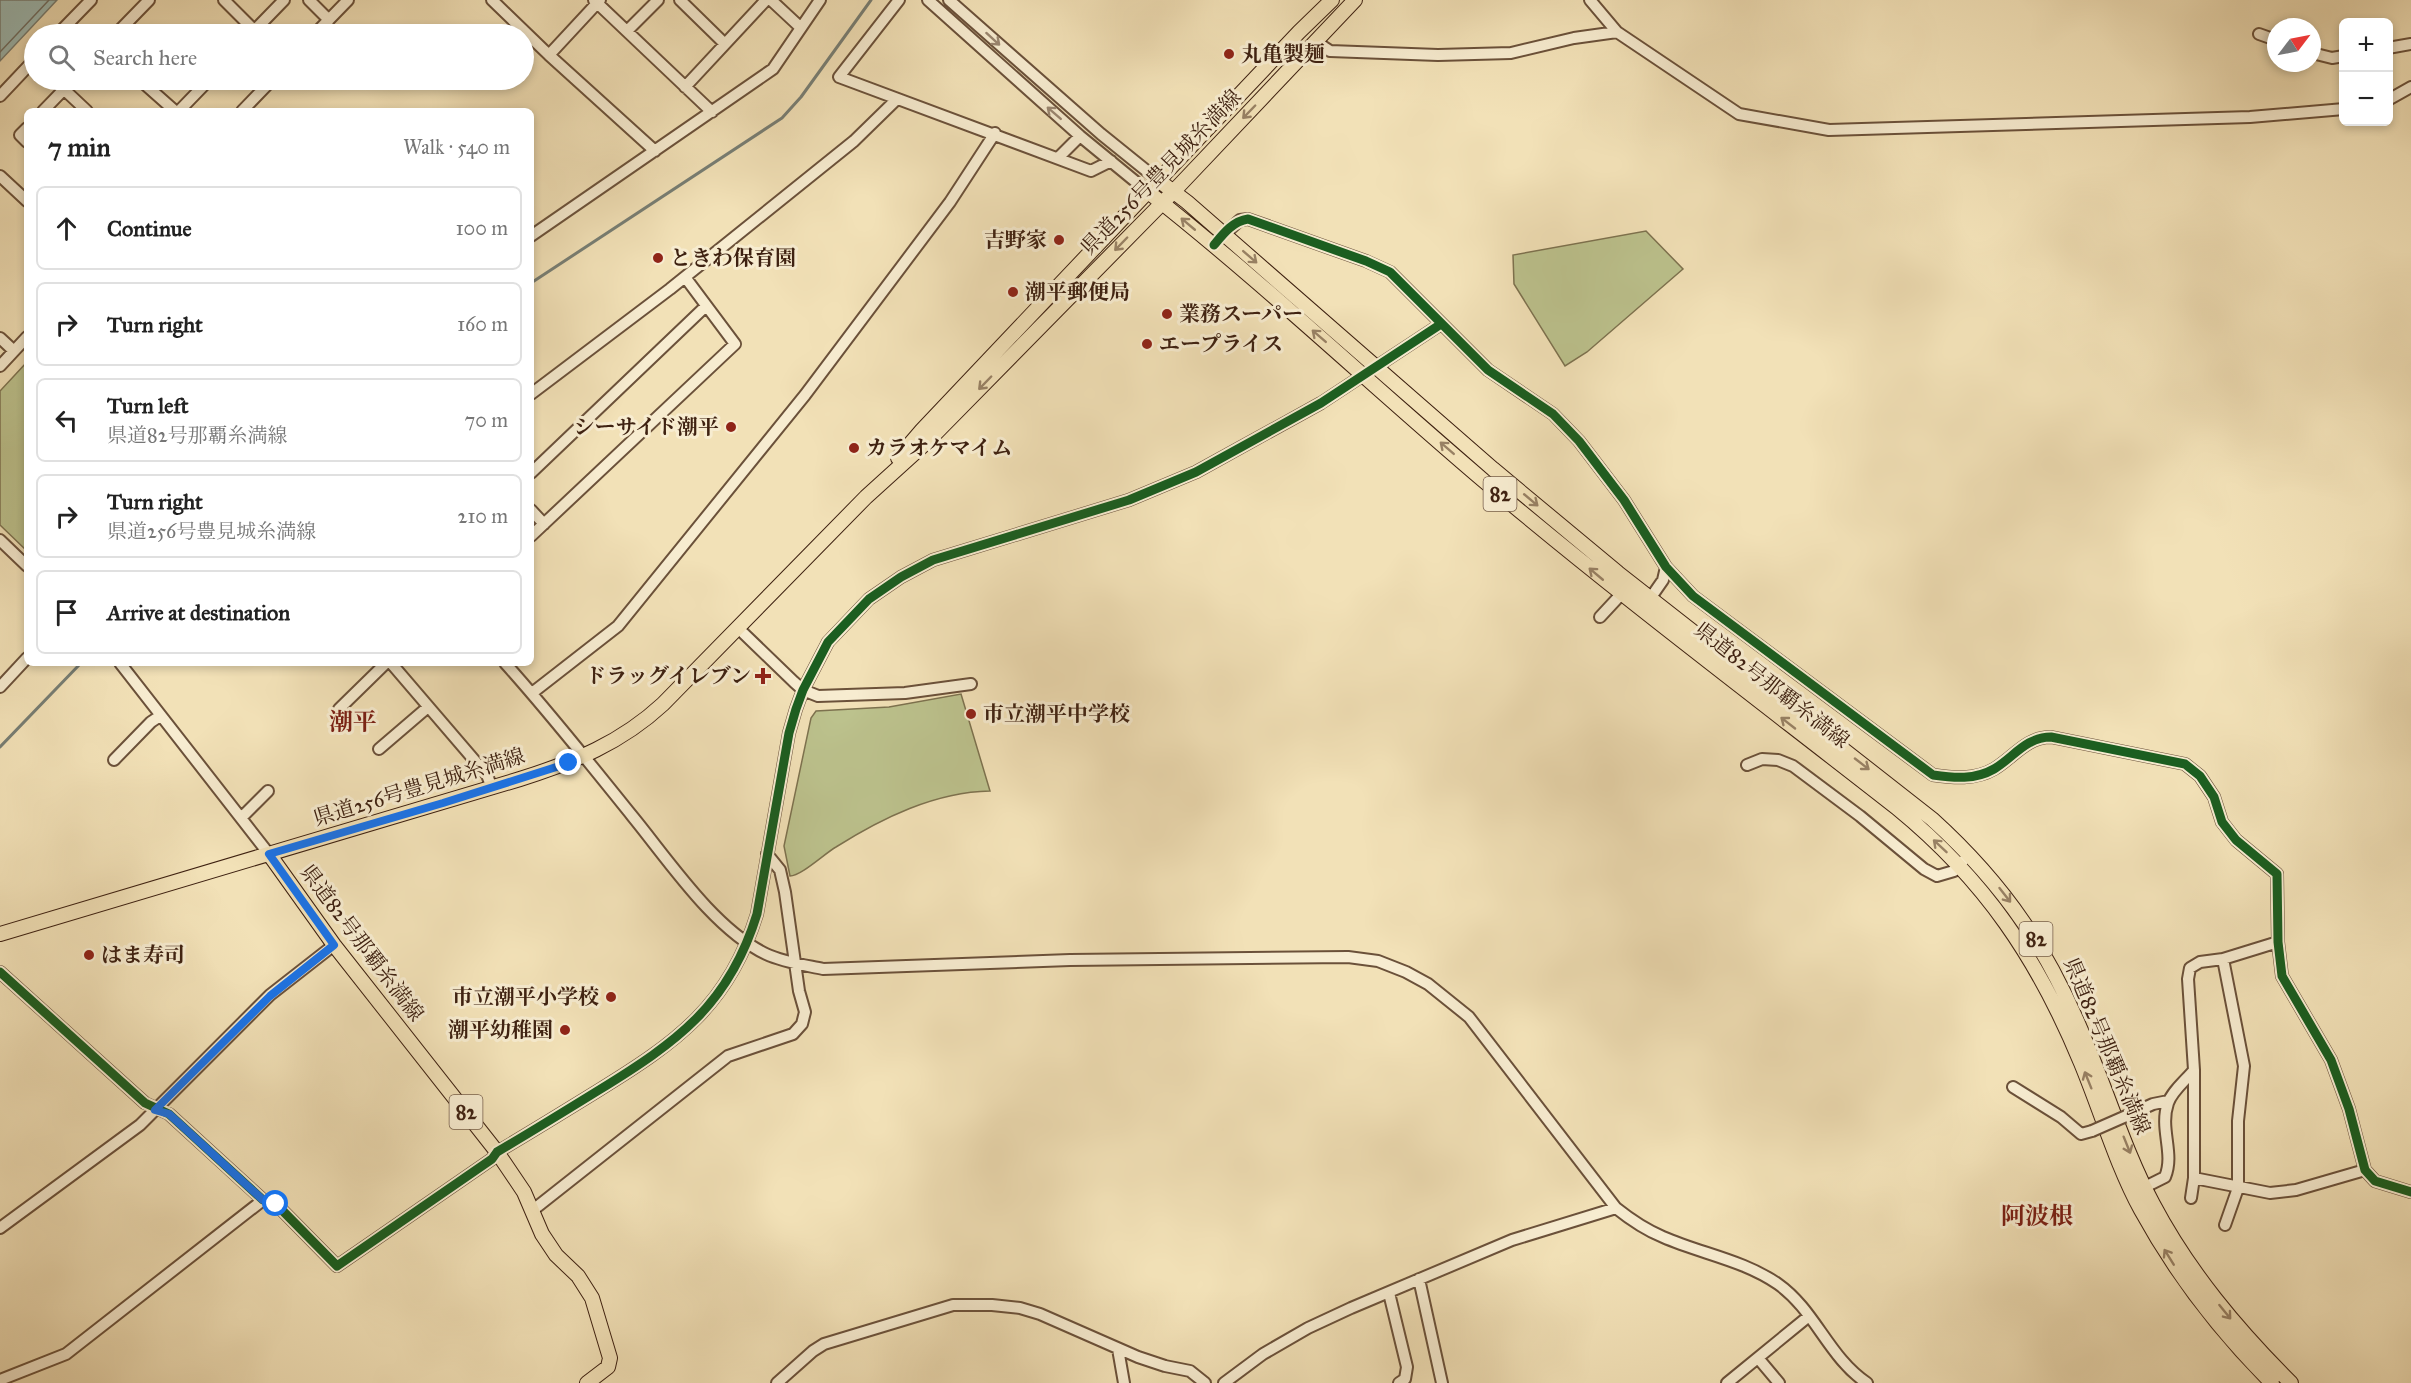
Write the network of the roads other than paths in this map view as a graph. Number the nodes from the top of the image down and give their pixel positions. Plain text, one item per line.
1 (91, 0) edge
2 (224, 0) edge
3 (284, 0) edge
4 (309, 0) edge
5 (348, 0) edge
6 (492, 0) edge
7 (658, 0) edge
8 (680, 0) edge
9 (766, 0) edge
10 (771, 0) edge
11 (820, 0) edge
12 (899, 0) edge
13 (928, 0) edge
14 (949, 0) edge
15 (1332, 0) edge
16 (1355, 0) edge
17 (1590, 0) edge
18 (597, 1) edge
19 (145, 2) edge
20 (329, 20) junction
21 (68, 24) edge
22 (125, 24) edge
23 (245, 24) edge
24 (261, 24) edge
25 (325, 24) edge
26 (517, 24) edge
27 (800, 27) junction
28 (627, 31) junction
29 (1617, 32) junction
30 (2259, 33) dead end
31 (2267, 36) edge
32 (534, 41) edge
33 (1316, 42) junction
34 (725, 44) junction
35 (2411, 44) edge
36 (2393, 47) edge
37 (549, 55) junction
38 (2321, 55) edge
39 (2339, 57) edge
40 (24, 71) edge
41 (685, 87) junction
42 (2411, 87) edge
43 (63, 90) edge
44 (65, 90) edge
45 (152, 90) edge
46 (199, 90) edge
47 (262, 90) edge
48 (0, 96) edge
49 (2393, 97) edge
50 (897, 99) junction
51 (46, 108) edge
52 (84, 108) edge
53 (173, 108) edge
54 (180, 108) edge
55 (245, 108) edge
56 (2339, 109) edge
57 (712, 112) junction
58 (995, 134) junction
59 (1080, 136) junction
60 (655, 151) junction
61 (1058, 158) junction
62 (1111, 161) junction
63 (0, 176) edge
64 (1158, 180) junction
65 (1148, 191) junction
66 (1174, 192) junction
67 (24, 198) edge
68 (1162, 203) junction
69 (534, 234) edge
70 (1224, 234) junction
71 (1214, 245) junction
72 (685, 277) junction
73 (706, 306) junction
74 (1441, 324) junction
75 (0, 338) edge
76 (24, 340) edge
77 (14, 351) junction
78 (0, 366) edge
79 (1376, 366) junction
80 (1363, 375) junction
81 (534, 392) edge
82 (534, 470) edge
83 (866, 497) junction
84 (534, 513) edge
85 (544, 524) junction
86 (534, 533) edge
87 (2, 545) edge
88 (24, 563) edge
89 (1666, 567) junction
90 (1631, 583) junction
91 (1622, 595) junction
92 (1646, 604) junction
93 (1600, 617) dead end
94 (738, 628) junction
95 (24, 661) edge
96 (122, 666) edge
97 (383, 666) edge
98 (393, 666) edge
99 (508, 666) edge
100 (971, 684) dead end
101 (0, 687) edge
102 (803, 690) junction
103 (532, 693) junction
104 (428, 707) junction
105 (339, 709) dead end
106 (160, 716) junction
107 (379, 749) dead end
108 (585, 756) junction
109 (114, 760) dead end
110 (1747, 765) dead end
111 (492, 788) junction
112 (268, 791) dead end
113 (241, 818) junction
114 (269, 854) junction
115 (767, 854) junction
116 (1970, 855) junction
117 (1959, 865) junction
118 (0, 934) edge
119 (748, 942) junction
120 (2278, 942) junction
121 (334, 945) junction
122 (2223, 959) junction
123 (796, 963) junction
124 (0, 972) edge
125 (2194, 1070) junction
126 (2013, 1087) dead end
127 (2168, 1101) junction
128 (155, 1110) junction
129 (497, 1152) junction
130 (2365, 1170) junction
131 (2194, 1178) junction
132 (2145, 1187) junction
133 (2238, 1188) junction
134 (2411, 1192) edge
135 (2192, 1198) dead end
136 (263, 1200) junction
137 (1616, 1208) junction
138 (533, 1210) junction
139 (2226, 1225) dead end
140 (0, 1228) edge
141 (1419, 1279) junction
142 (1389, 1293) junction
143 (1809, 1316) junction
144 (1118, 1349) junction
145 (1758, 1358) junction
146 (0, 1380) edge
147 (587, 1383) edge
148 (777, 1383) edge
149 (1124, 1383) edge
150 (1205, 1383) edge
151 (1224, 1383) edge
152 (1399, 1383) edge
153 (1442, 1383) edge
154 (1727, 1383) edge
155 (1779, 1383) edge
156 (1867, 1383) edge
157 (2272, 1383) edge
158 (2291, 1383) edge

1 - 21 street
2 - 23 street
3 - 24 street
4 - 20 street
5 - 20 street
6 - 26 street
7 - 28 street
8 - 34 street
9 - 34 street
10 - 27 street
11 - 27 street
12 - 50 street
59 -> 13 street
14 -> 64 street
15 - 64 main road, 県道256号豊見城糸満線
16 - 33 main road, 県道256号豊見城糸満線
17 - 29 street
18 - 28 street
18 - 37 street
19 - 22 street
20 - 25 street
27 - 57 street
28 - 41 street
29 - 33 street
29 - 56 street
30 - 31 street
32 - 37 street
33 -> 66 main road, 県道256号豊見城糸満線
34 - 41 street
35 - 36 street
37 - 60 street
38 - 39 street
40 - 48 street
41 - 57 street
42 - 49 street
43 - 51 street
44 - 52 street
45 - 53 street
46 - 54 street
47 - 55 street
50 - 58 street
50 - 72 street
57 - 60 street
58 - 61 street
58 - 103 street
59 - 61 street
59 - 62 street
60 - 69 street
61 - 62 street
62 - 65 street
63 - 67 street
64 - 65 main road, 県道256号豊見城糸満線
64 - 66 main road, 県道82号那覇糸満線 / 82
65 - 68 main road, 県道82号那覇糸満線 / 82
65 - 83 main road, 県道256号豊見城糸満線
66 - 68 main road, 県道256号豊見城糸満線
66 - 70 main road, 県道82号那覇糸満線 / 82
71 -> 68 main road, 県道82号那覇糸満線 / 82
68 -> 83 main road, 県道256号豊見城糸満線
70 - 71 street
70 - 74 street
70 -> 79 main road, 県道82号那覇糸満線 / 82
80 -> 71 main road, 県道82号那覇糸満線 / 82
72 - 73 street
72 - 81 street
73 - 82 street
73 - 85 street
74 - 79 street
74 - 89 street
75 - 77 street
76 - 77 street
77 - 78 street
79 - 80 street
79 -> 90 main road, 県道82号那覇糸満線 / 82
91 -> 80 main road, 県道82号那覇糸満線 / 82
80 - 102 street
83 - 94 main road, 県道256号豊見城糸満線
84 - 85 street
85 - 86 street
87 - 88 street
89 - 92 street
89 - 120 street
90 - 91 street
90 - 92 main road, 県道82号那覇糸満線 / 82
91 - 92 main road, 県道82号那覇糸満線 / 82
91 - 93 street
92 -> 116 main road, 県道82号那覇糸満線 / 82
117 -> 92 main road, 県道82号那覇糸満線 / 82
94 - 102 street
94 - 108 main road, 県道256号豊見城糸満線
95 - 101 street
96 - 106 street
97 - 105 street
98 - 104 street
99 - 103 street
100 - 102 street
102 - 115 street
103 - 108 street
104 - 107 street
104 - 111 street
106 - 109 street
106 - 113 street
108 - 111 main road, 県道256号豊見城糸満線
108 - 119 street
110 - 117 street
111 - 114 main road, 県道256号豊見城糸満線
112 - 113 street
113 - 114 street
114 - 118 main road, 県道256号豊見城糸満線
114 - 121 main road, 県道82号那覇糸満線 / 82
115 - 119 street
115 - 123 street
116 - 117 street
116 -> 132 main road, 県道82号那覇糸満線 / 82
157 -> 117 main road, 県道82号那覇糸満線 / 82
119 - 123 street
119 - 129 street
120 - 122 street
120 - 130 street
121 - 128 street
121 - 129 main road, 県道82号那覇糸満線 / 82
122 - 125 street
122 - 133 street
123 - 137 street
123 - 138 street
124 - 128 street
125 - 127 street
125 - 131 street
126 - 127 street, bridge
127 - 132 street
128 - 136 street
128 - 140 street
129 - 136 street
129 - 138 main road, 県道82号那覇糸満線 / 82
130 - 133 street
130 - 134 street
131 - 133 street
131 - 135 street
132 -> 158 main road, 県道82号那覇糸満線 / 82
133 - 139 street
136 - 146 street
137 - 141 street
137 - 143 street
138 - 147 main road, 県道82号那覇糸満線 / 82
141 - 142 street
141 - 153 street
142 - 151 street
142 - 152 street
143 - 145 street
143 - 156 street
144 - 148 street
144 - 149 street
144 - 150 street
145 - 154 street
145 - 155 street

